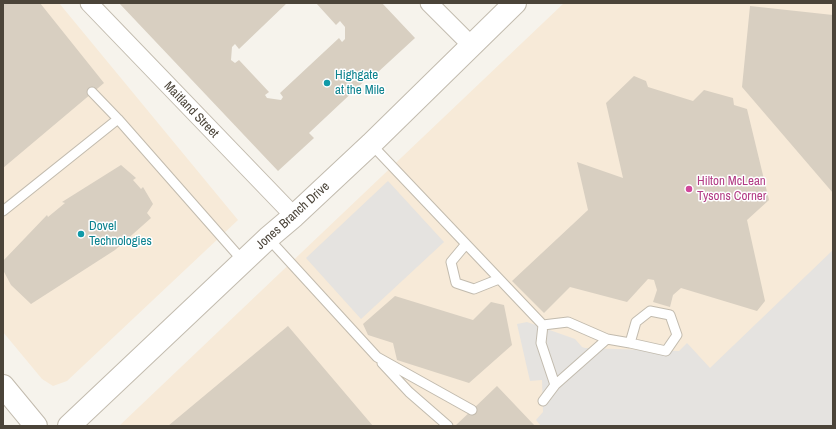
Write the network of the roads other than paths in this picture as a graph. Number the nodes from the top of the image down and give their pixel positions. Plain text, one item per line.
1 (89, 3) edge
2 (429, 3) edge
3 (515, 3) edge
4 (471, 45) junction
5 (92, 92) dead end
6 (118, 120) junction
7 (371, 144) junction
8 (3, 211) edge
9 (294, 216) junction
10 (268, 238) junction
11 (466, 244) junction
12 (243, 261) junction
13 (499, 279) junction
14 (544, 325) junction
15 (606, 339) junction
16 (630, 343) junction
17 (377, 357) junction
18 (555, 385) junction
19 (3, 386) edge
20 (543, 401) dead end
21 (472, 410) dead end
22 (36, 426) edge
23 (69, 426) edge
24 (448, 426) edge

1 - 9 street, Maitland Street
2 - 4 street
3 - 4 street, Jones Branch Drive
4 - 7 street, Jones Branch Drive
5 - 6 lane
6 - 8 lane
6 - 12 lane
7 - 9 street, Jones Branch Drive
7 - 11 lane
9 - 10 street, Jones Branch Drive
10 - 12 street, Jones Branch Drive
10 - 17 lane
11 - 13 lane
11 - 13 lane
12 - 23 street, Jones Branch Drive
13 - 14 lane
14 - 15 lane
14 - 18 lane
15 - 16 lane
15 - 18 lane
16 - 16 lane
17 - 21 lane
17 - 24 lane
18 - 20 lane
19 - 22 street

